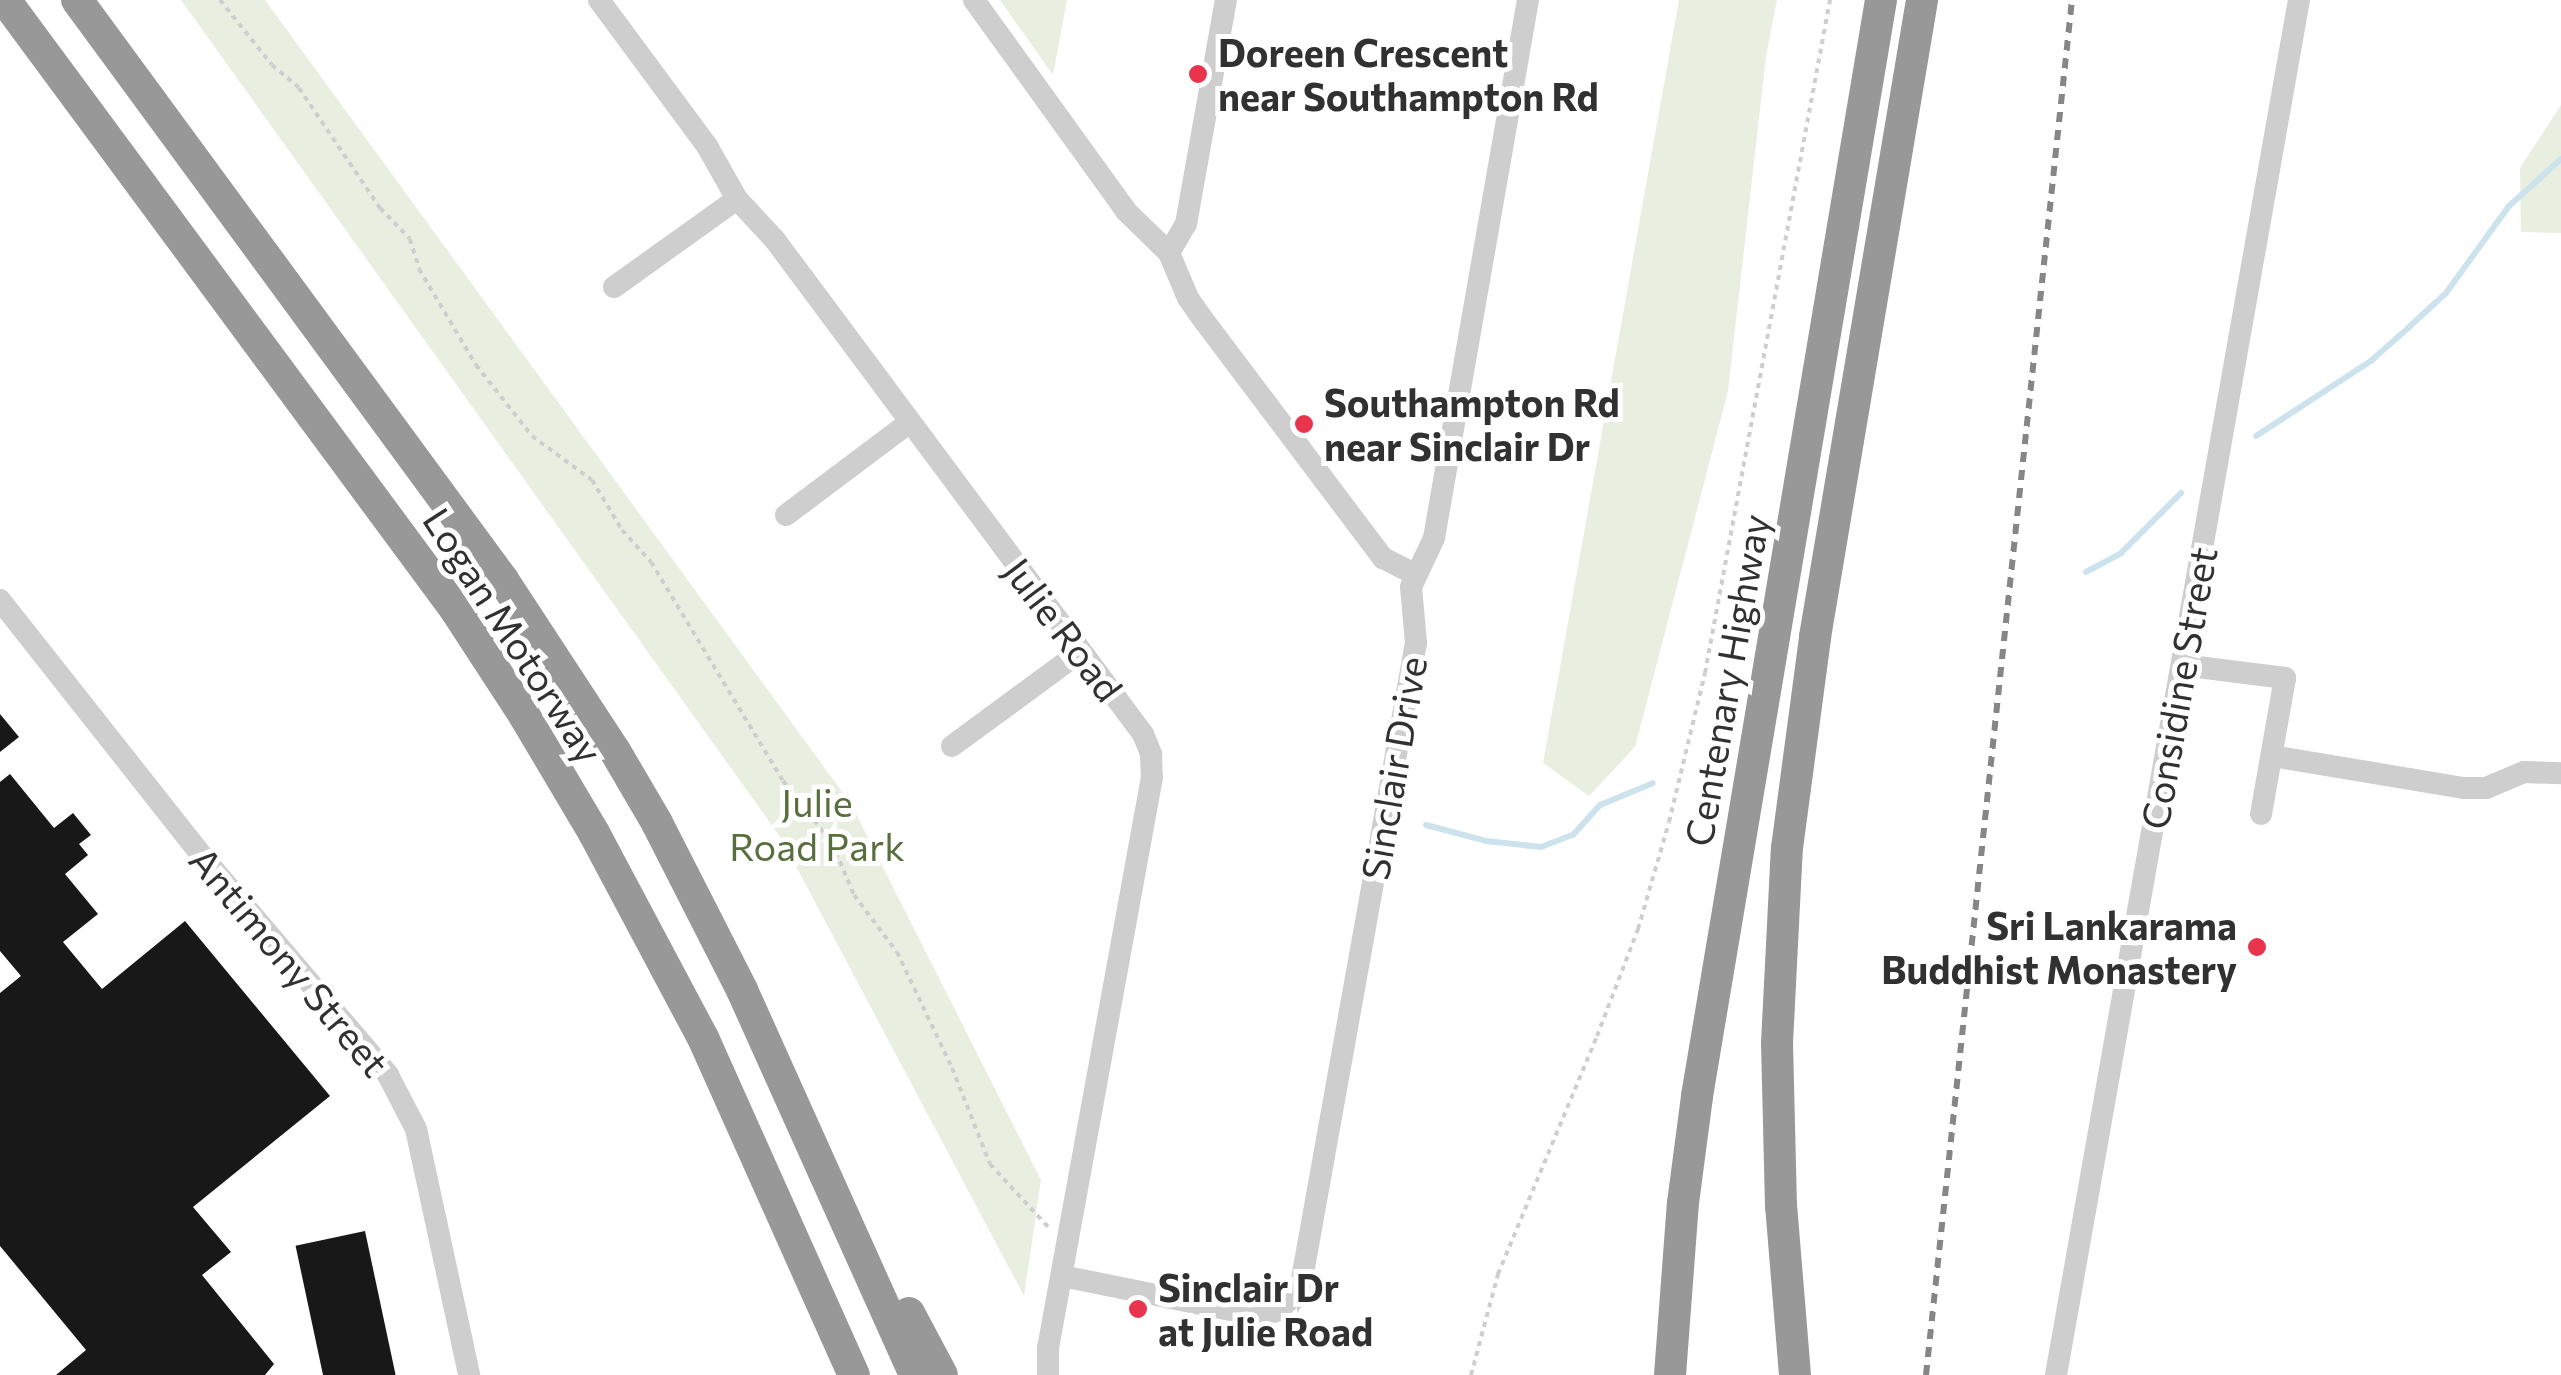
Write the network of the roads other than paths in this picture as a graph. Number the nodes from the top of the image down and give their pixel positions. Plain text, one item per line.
1 (5, 0) edge
2 (77, 0) edge
3 (599, 0) edge
4 (974, 0) edge
5 (1226, 0) edge
6 (1528, 0) edge
7 (1881, 0) edge
8 (1922, 0) edge
9 (2298, 0) edge
10 (737, 199) junction
11 (1169, 253) junction
12 (614, 287) dead end
13 (910, 422) junction
14 (786, 514) dead end
15 (1414, 574) junction
16 (0, 600) edge
17 (1080, 652) junction
18 (2182, 665) junction
19 (952, 746) dead end
20 (2272, 756) junction
21 (2561, 773) edge
22 (2262, 814) dead end
23 (869, 1271) junction
24 (1062, 1276) junction
25 (469, 1375) edge
26 (854, 1375) edge
27 (915, 1375) edge
28 (942, 1375) edge
29 (1048, 1375) edge
30 (1670, 1375) edge
31 (1795, 1375) edge
32 (2056, 1375) edge

1 - 26 highway, Logan Motorway
2 - 23 highway, Logan Motorway
3 - 10 street, Julie Road
4 - 11 street
5 - 11 street
6 - 15 street, Sinclair Drive
7 - 30 highway, Centenary Highway
8 - 31 highway
9 - 18 street, Considine Street
10 - 12 street
10 - 13 street, Julie Road
11 - 15 street
13 - 14 street
13 - 17 street, Julie Road
15 - 24 street, Sinclair Drive
16 - 25 street, Antimony Street
17 - 19 street
17 - 24 street, Julie Road
18 - 20 street
18 - 32 street, Considine Street
20 - 21 street
20 - 22 street
23 - 27 highway, Logan Motorway
23 - 28 highway
24 - 29 street, Julie Road

